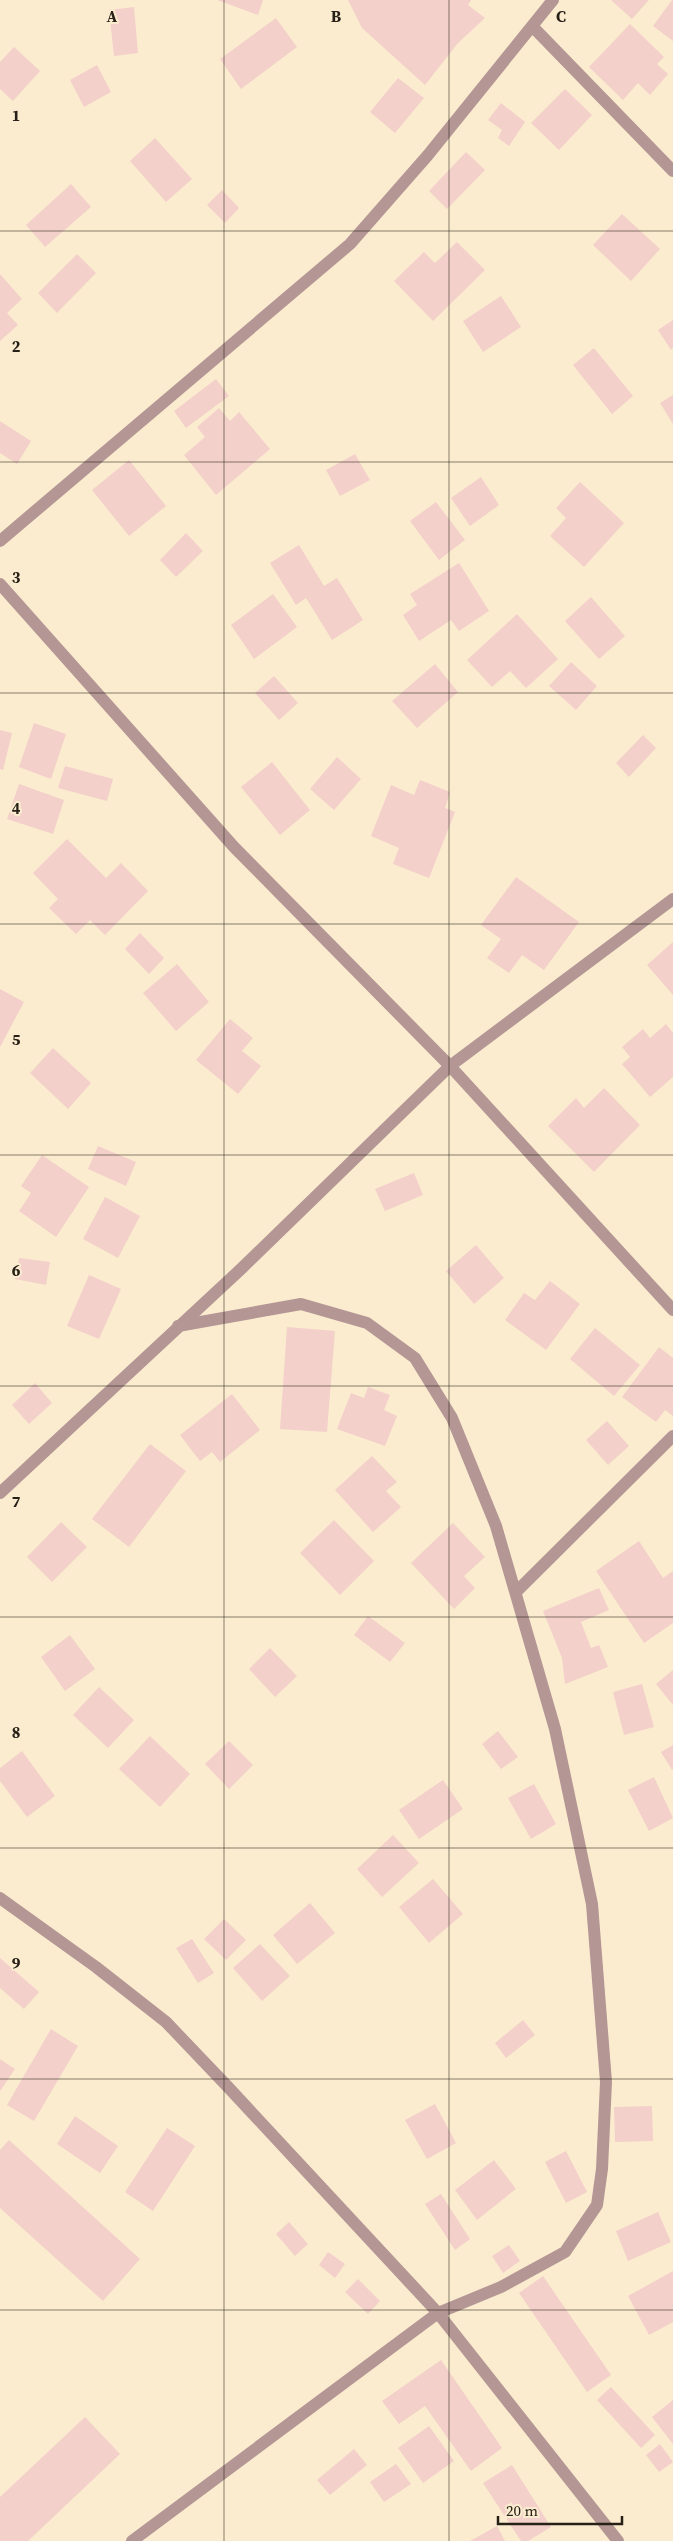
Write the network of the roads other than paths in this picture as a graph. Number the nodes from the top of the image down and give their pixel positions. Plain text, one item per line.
1 (553, 0) edge
2 (532, 26) junction
3 (673, 170) edge
4 (0, 541) edge
5 (0, 584) edge
6 (673, 899) edge
7 (450, 1066) junction
8 (673, 1310) edge
9 (178, 1326) junction
10 (673, 1436) edge
11 (0, 1493) edge
12 (516, 1592) junction
13 (0, 1898) edge
14 (438, 2313) junction
15 (132, 2541) edge
16 (618, 2541) edge

1 - 2 street
2 - 3 street
2 - 4 street
5 - 7 street
6 - 7 street
7 - 8 street
7 - 9 street
9 - 11 street
9 - 12 street
10 - 12 street
12 - 14 street
13 - 14 street
14 - 15 street
14 - 16 street

